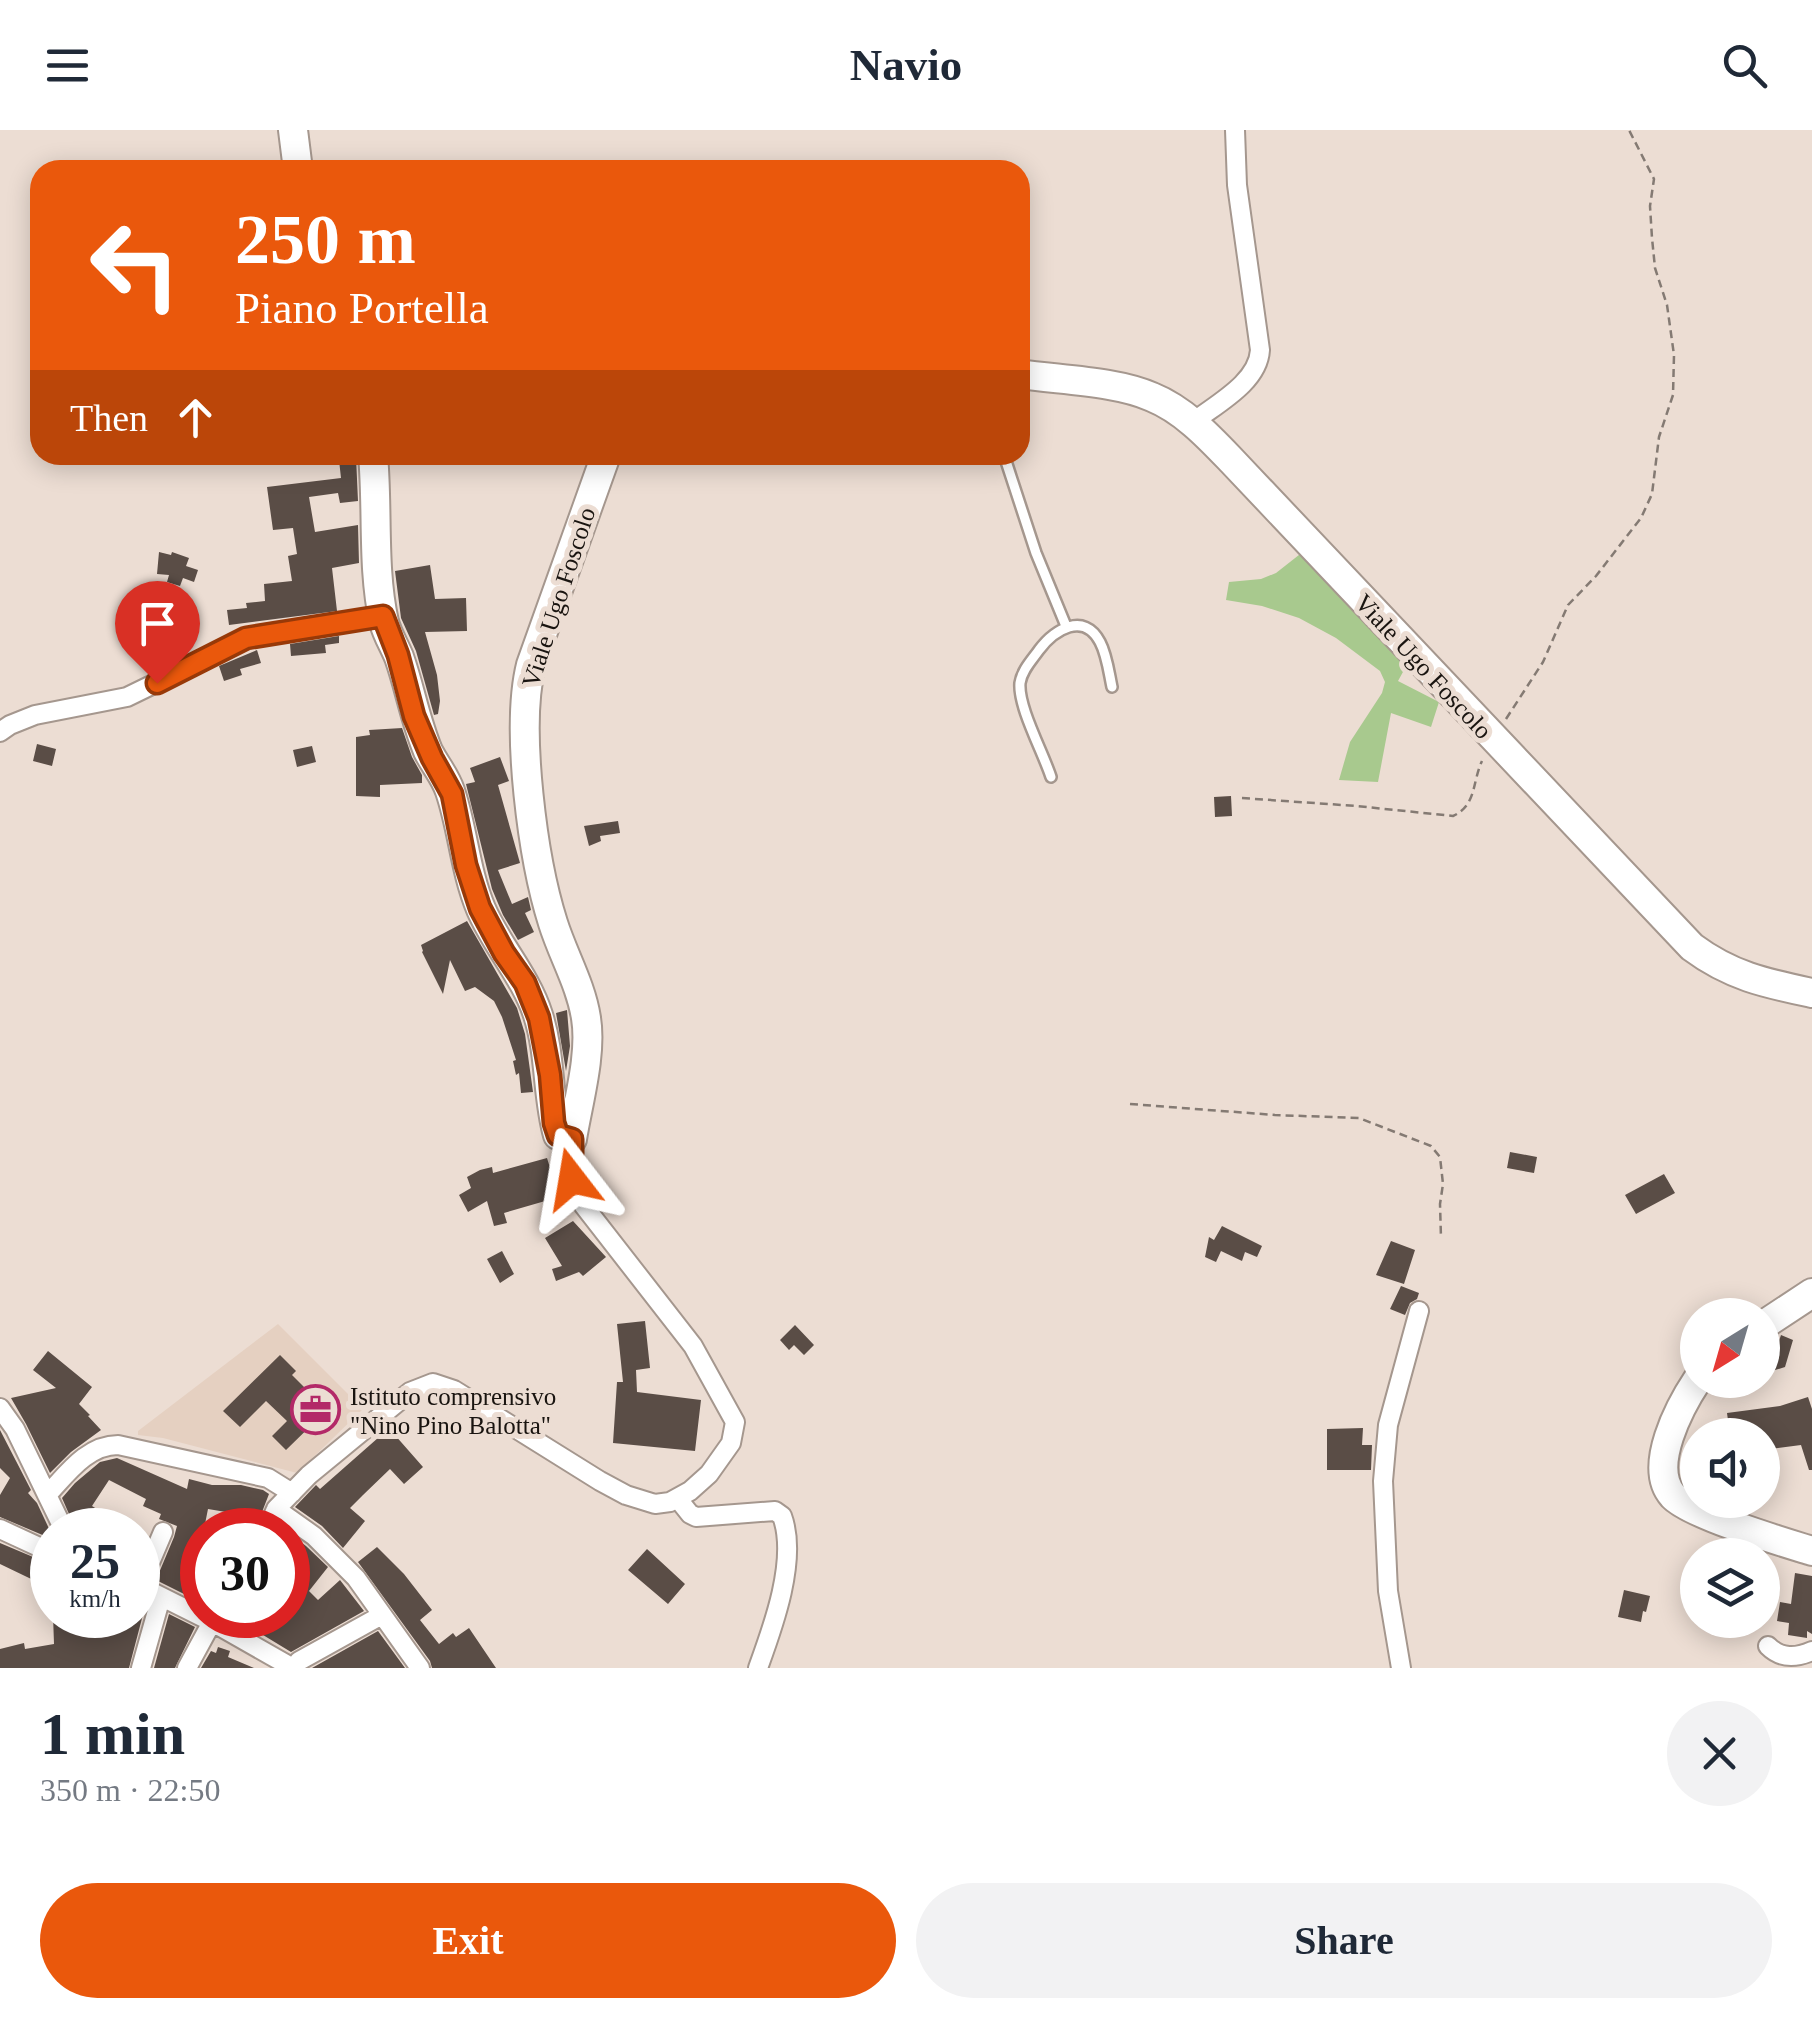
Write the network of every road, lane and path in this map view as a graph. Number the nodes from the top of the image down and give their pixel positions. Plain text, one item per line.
1 (293, 130) edge
2 (1236, 130) edge
3 (1629, 130) edge
4 (297, 160) edge
5 (1030, 376) edge
6 (1192, 423) junction
7 (374, 465) edge
8 (602, 465) edge
9 (1007, 465) edge
10 (383, 616) junction
11 (1066, 626) junction
12 (1112, 687) dead end
13 (0, 732) edge
14 (1495, 741) junction
15 (1051, 778) dead end
16 (1242, 798) dead end
17 (1812, 992) edge
18 (1130, 1104) dead end
19 (572, 1139) junction
20 (1440, 1238) dead end
21 (1812, 1293) edge
22 (1419, 1311) dead end
23 (1780, 1314) edge
24 (1685, 1398) edge
25 (0, 1408) edge
26 (292, 1494) junction
27 (47, 1495) junction
28 (678, 1499) junction
29 (53, 1508) edge
30 (278, 1508) edge
31 (0, 1528) edge
32 (162, 1532) dead end
33 (310, 1533) edge
34 (160, 1536) edge
35 (30, 1543) edge
36 (1812, 1551) edge
37 (160, 1596) edge
38 (180, 1604) edge
39 (382, 1615) junction
40 (149, 1638) edge
41 (203, 1638) edge
42 (246, 1638) edge
43 (1768, 1646) dead end
44 (1812, 1651) edge
45 (141, 1668) edge
46 (187, 1668) edge
47 (294, 1668) edge
48 (420, 1668) edge
49 (758, 1668) edge
50 (1400, 1668) edge

1 - 4 street
2 - 6 street
3 - 14 path
5 - 6 street, Viale Ugo Foscolo
6 - 14 street, Viale Ugo Foscolo
7 - 10 street
8 - 19 street, Viale Ugo Foscolo
9 - 11 lane
10 - 13 street
10 - 19 street
11 - 12 lane
11 - 15 lane
14 - 16 path
14 - 17 street, Viale Ugo Foscolo
18 - 20 path
19 - 28 street, Viale Ugo Foscolo
21 - 23 street
22 - 50 street
24 - 36 street
25 - 27 street
26 - 27 street
26 - 28 street
26 - 30 street
27 - 29 street
28 - 49 street
31 - 35 street
32 - 34 street
33 - 39 street
37 - 38 street
39 - 47 street
39 - 48 street
40 - 45 street
41 - 46 street
42 - 47 street
43 - 44 street

